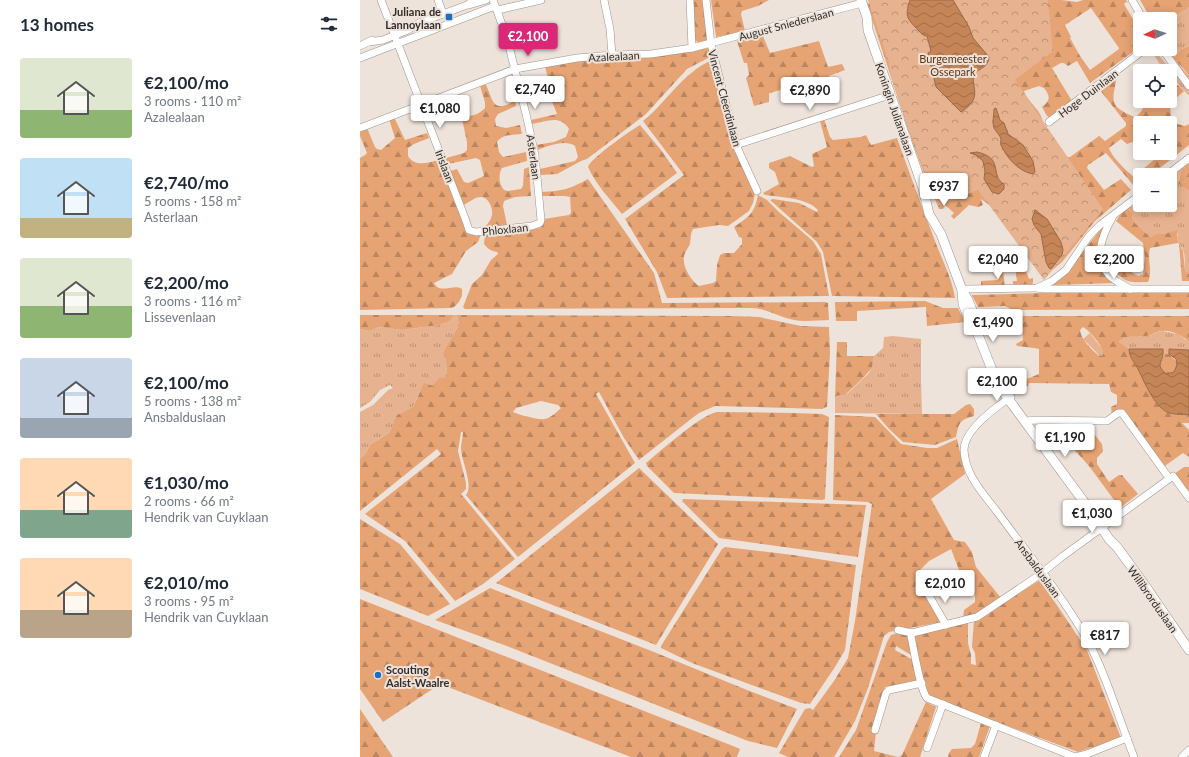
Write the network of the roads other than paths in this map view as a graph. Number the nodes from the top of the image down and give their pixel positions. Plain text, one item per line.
1 (381, 0) edge
2 (438, 0) edge
3 (474, 0) edge
4 (486, 0) edge
5 (540, 0) edge
6 (604, 0) edge
7 (690, 0) edge
8 (706, 0) edge
9 (1132, 0) edge
10 (859, 2) edge
11 (467, 5) junction
12 (495, 5) edge
13 (1139, 12) edge
14 (443, 14) junction
15 (394, 33) junction
16 (398, 43) junction
17 (711, 44) junction
18 (360, 46) edge
19 (692, 48) junction
20 (612, 55) junction
21 (1136, 56) edge
22 (1167, 56) edge
23 (360, 58) edge
24 (515, 69) junction
25 (1189, 86) edge
26 (890, 95) junction
27 (421, 105) junction
28 (1049, 122) dead end
29 (360, 128) edge
30 (736, 146) junction
31 (1189, 158) edge
32 (1176, 168) edge
33 (757, 191) dead end
34 (1133, 201) edge
35 (1114, 215) junction
36 (540, 223) joint
37 (469, 230) joint
38 (1037, 288) junction
39 (1130, 289) junction
40 (1189, 289) edge
41 (962, 290) junction
42 (1009, 398) junction
43 (1027, 422) junction
44 (1169, 478) junction
45 (1189, 498) edge
46 (1103, 527) junction
47 (1042, 572) junction
48 (927, 592) dead end
49 (946, 625) junction
50 (898, 630) dead end
51 (912, 633) junction
52 (1189, 650) edge
53 (922, 683) junction
54 (943, 704) junction
55 (996, 725) junction
56 (875, 730) dead end
57 (1127, 738) junction
58 (927, 748) dead end
59 (1189, 750) edge
60 (984, 757) edge
61 (1134, 757) edge
62 (1182, 757) edge

1 - 15 street, Irislaan
2 - 14 street
3 - 11 street
4 - 11 street
5 - 12 street
6 - 20 street
7 - 19 street, Vincent Cleerdinlaan
8 - 17 street, Vincent Cleerdinlaan
9 - 13 street
10 - 17 street, August Sniederslaan
10 - 26 main road, Koningin Julianalaan
11 - 14 street
12 - 16 street
12 - 24 street, Asterlaan
14 - 15 street
15 - 16 street, Irislaan
15 - 18 street
16 - 23 street
16 - 27 street, Irislaan
17 - 19 street, Azalealaan
17 - 30 street, Vincent Cleerdinlaan
19 - 20 street, Azalealaan
20 - 24 street, Azalealaan
21 - 28 street, Hoge Duinlaan
22 - 25 street
24 - 27 street, Azalealaan
24 - 36 street, Asterlaan
26 - 30 street
26 - 41 main road, Koningin Julianalaan
27 - 29 street, Azalealaan
27 - 37 street, Irislaan
30 - 33 street, Vincent Cleerdinlaan
31 - 32 street
34 - 35 street
35 - 38 street
35 - 39 street
36 - 37 street, Phloxlaan
38 - 39 street
38 - 41 street
39 - 40 street
41 - 42 main road, Willibrorduslaan
42 - 43 main road, Willibrorduslaan
42 - 47 street, Ansbalduslaan
43 - 44 street
43 - 46 main road, Willibrorduslaan
44 - 45 street
44 - 46 street
46 - 47 street
46 - 52 main road, Willibrorduslaan
47 - 49 street
47 - 57 street, Ansbalduslaan
48 - 49 street
49 - 51 street
50 - 51 street
51 - 53 street
53 - 54 street
53 - 56 street
54 - 55 street
54 - 58 street
55 - 57 street
55 - 60 street
57 - 61 street, Ansbalduslaan
59 - 62 street

